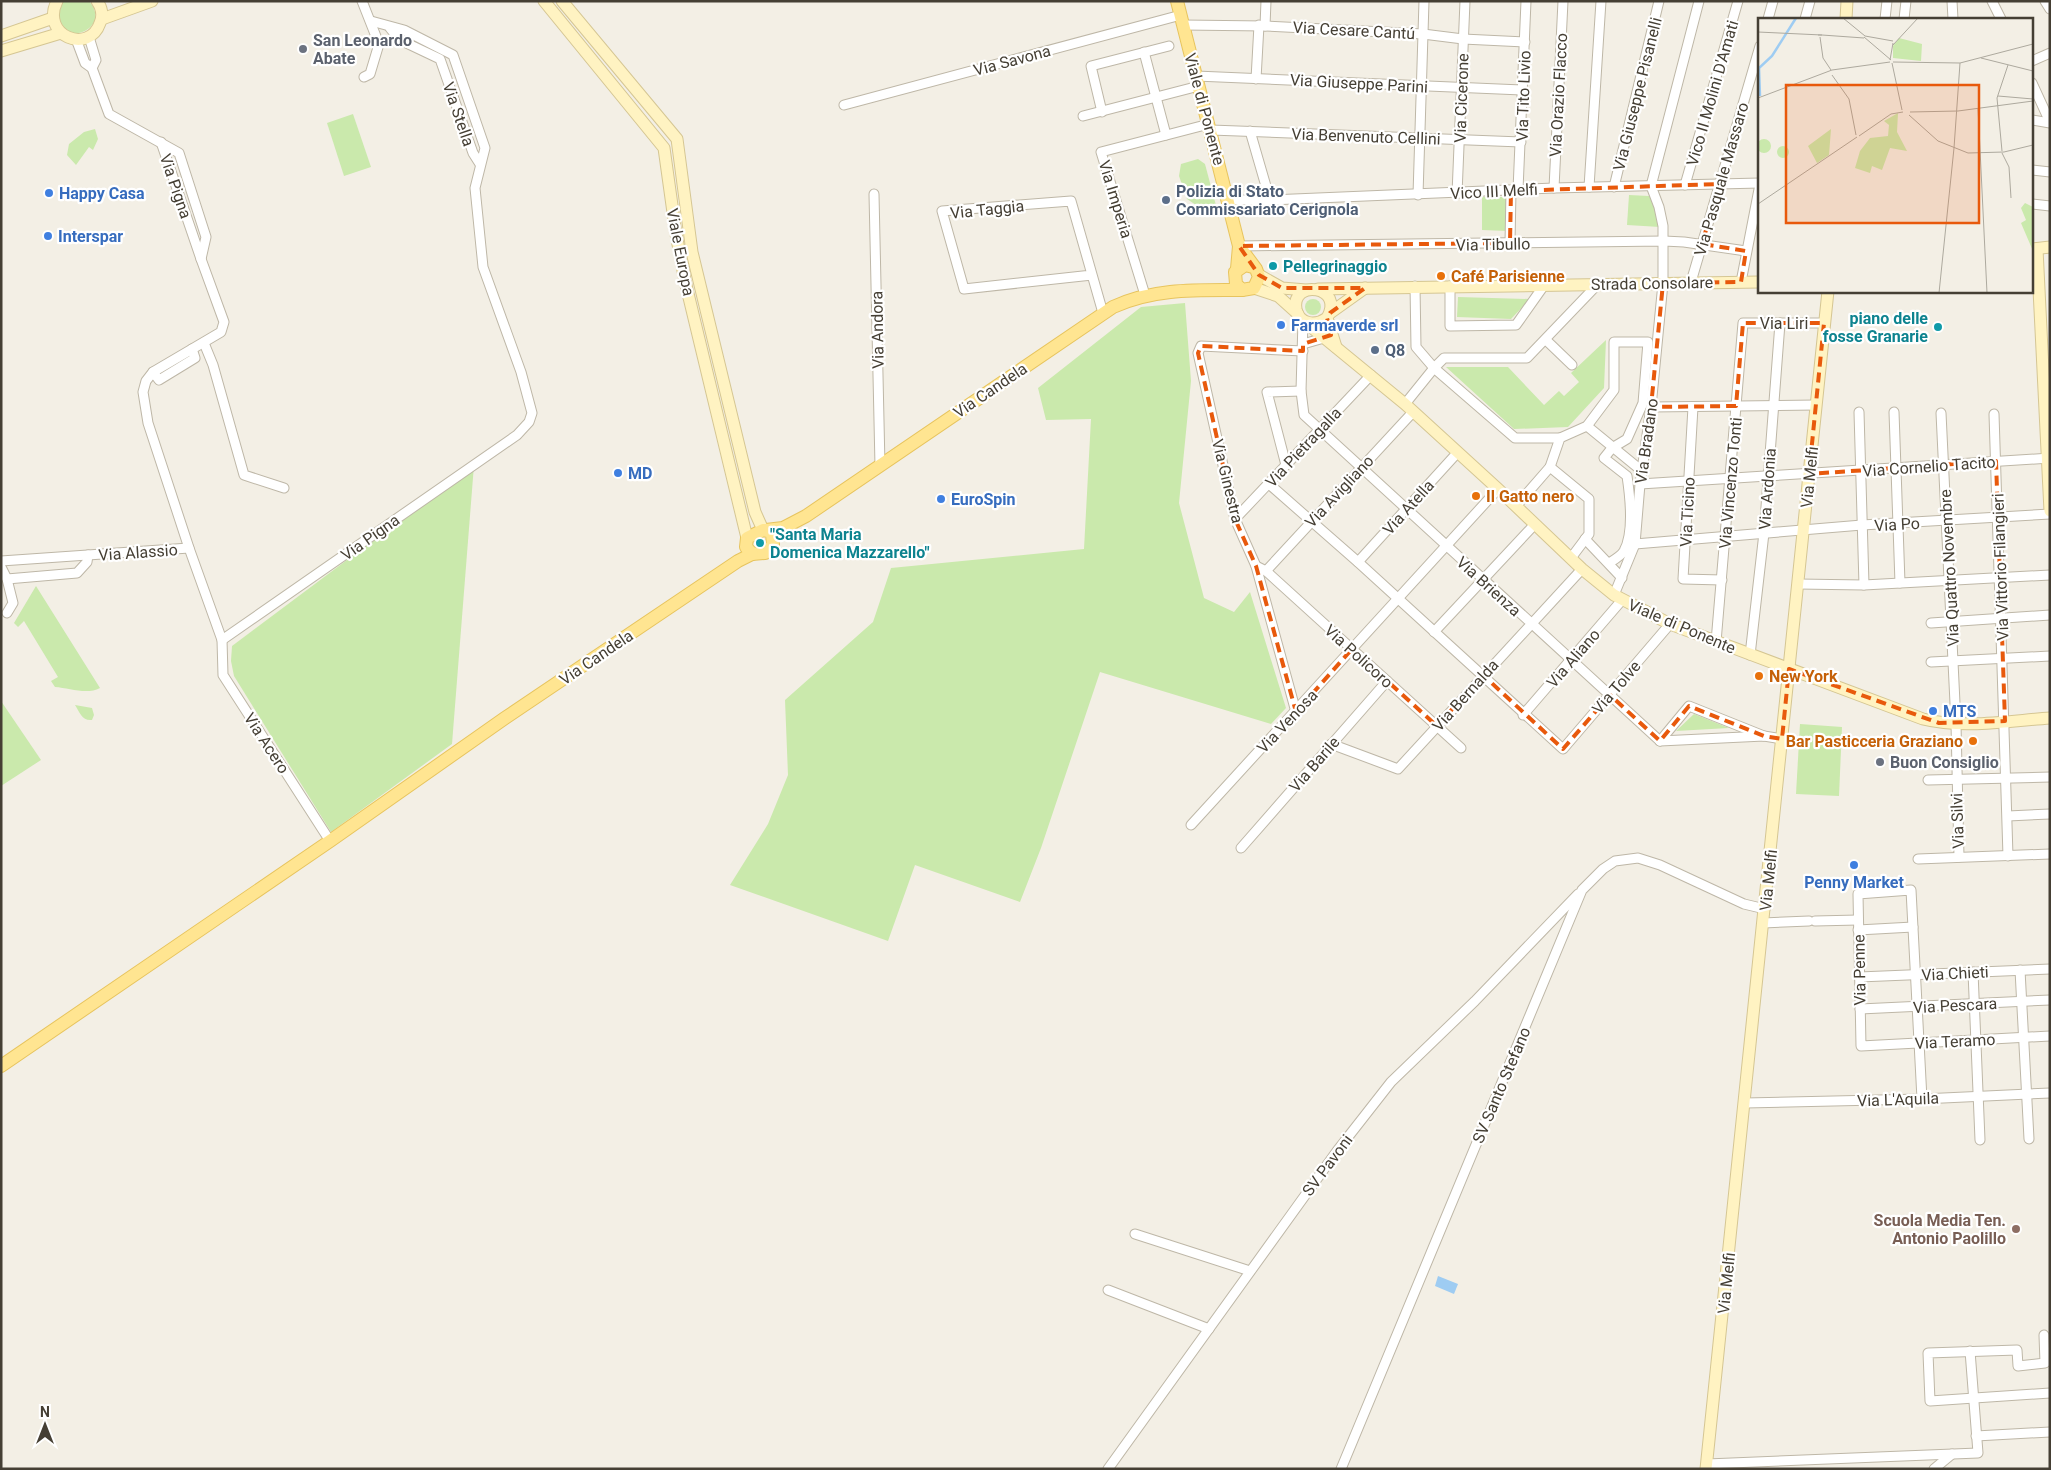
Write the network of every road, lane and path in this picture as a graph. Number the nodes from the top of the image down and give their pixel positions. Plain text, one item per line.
1 (57, 1) edge
2 (152, 1) edge
3 (362, 1) edge
4 (544, 1) edge
5 (562, 1) edge
6 (1177, 1) edge
7 (1266, 1) edge
8 (1424, 1) edge
9 (1465, 1) edge
10 (1526, 1) edge
11 (1563, 1) edge
12 (1601, 1) edge
13 (1659, 1) edge
14 (1699, 1) edge
15 (1738, 1) edge
16 (1773, 1) edge
17 (1810, 1) edge
18 (1847, 1) edge
19 (1887, 1) edge
20 (1906, 1) edge
21 (1952, 1) edge
22 (1992, 1) edge
23 (102, 2) edge
24 (53, 18) junction
25 (102, 18) junction
26 (1768, 18) edge
27 (1805, 18) edge
28 (1846, 18) edge
29 (1885, 18) edge
30 (1904, 18) edge
31 (1953, 18) edge
32 (2000, 18) edge
33 (1182, 20) junction
34 (371, 21) junction
35 (1262, 26) junction
36 (390, 28) junction
37 (61, 33) junction
38 (1423, 34) junction
39 (1, 36) edge
40 (89, 37) junction
41 (76, 39) junction
42 (1463, 39) junction
43 (1525, 42) junction
44 (1169, 46) dead end
45 (1, 51) edge
46 (1144, 52) junction
47 (1758, 53) edge
48 (2050, 53) edge
49 (2034, 61) edge
50 (92, 68) junction
51 (364, 78) dead end
52 (1256, 79) junction
53 (1197, 81) junction
54 (1422, 86) junction
55 (2034, 87) edge
56 (1460, 88) junction
57 (1522, 90) junction
58 (1157, 98) junction
59 (844, 105) dead end
60 (1102, 112) junction
61 (1082, 116) dead end
62 (2034, 120) edge
63 (2050, 122) edge
64 (1210, 127) junction
65 (1250, 131) junction
66 (1166, 135) junction
67 (1419, 138) junction
68 (1459, 139) junction
69 (161, 142) junction
70 (1521, 142) junction
71 (480, 164) junction
72 (2034, 170) edge
73 (2050, 172) edge
74 (1758, 183) edge
75 (1719, 184) junction
76 (1686, 185) junction
77 (1651, 186) junction
78 (1614, 187) junction
79 (1554, 188) junction
80 (1589, 188) junction
81 (1515, 191) junction
82 (1758, 193) edge
83 (874, 194) dead end
84 (1457, 194) junction
85 (1418, 195) junction
86 (1228, 200) junction
87 (1270, 200) junction
88 (2034, 204) edge
89 (2050, 206) edge
90 (1664, 241) junction
91 (1510, 243) junction
92 (1702, 244) junction
93 (1239, 246) junction
94 (2050, 247) edge
95 (2035, 249) edge
96 (1746, 251) junction
97 (200, 259) junction
98 (1256, 271) junction
99 (1236, 273) junction
100 (1092, 275) junction
101 (1691, 282) junction
102 (1741, 282) junction
103 (1758, 282) edge
104 (1663, 283) junction
105 (1545, 284) junction
106 (1598, 284) junction
107 (1415, 286) junction
108 (1450, 286) junction
109 (1365, 288) junction
110 (1248, 289) junction
111 (1210, 290) junction
112 (1312, 290) junction
113 (1828, 292) edge
114 (1145, 295) junction
115 (1103, 313) junction
116 (1328, 315) junction
117 (1302, 318) junction
118 (1744, 323) joint
119 (1780, 323) junction
120 (1824, 323) junction
121 (1324, 338) junction
122 (1546, 340) junction
123 (204, 343) junction
124 (1303, 347) junction
125 (1337, 349) junction
126 (1652, 355) junction
127 (1572, 365) dead end
128 (1434, 368) junction
129 (1372, 375) junction
130 (1301, 391) junction
131 (1816, 405) junction
132 (1736, 406) junction
133 (1774, 406) junction
134 (1651, 407) junction
135 (1693, 407) junction
136 (1409, 408) junction
137 (2047, 409) edge
138 (1859, 412) dead end
139 (1894, 412) dead end
140 (1941, 413) dead end
141 (1994, 414) dead end
142 (1587, 426) junction
143 (1319, 430) junction
144 (1560, 438) junction
145 (2048, 443) edge
146 (1612, 448) junction
147 (1458, 452) junction
148 (2048, 458) edge
149 (1996, 462) junction
150 (1286, 465) junction
151 (1944, 465) junction
152 (880, 466) junction
153 (1550, 467) junction
154 (1361, 468) junction
155 (1896, 468) junction
156 (1642, 471) junction
157 (1861, 471) junction
158 (1808, 474) junction
159 (1768, 477) junction
160 (1730, 479) junction
161 (1689, 481) junction
162 (1269, 484) junction
163 (1640, 484) junction
164 (284, 488) dead end
165 (1498, 489) junction
166 (1516, 506) junction
167 (1406, 509) junction
168 (2050, 512) edge
169 (1997, 518) junction
170 (1235, 519) junction
171 (1946, 521) junction
172 (1311, 522) junction
173 (1535, 524) junction
174 (1898, 524) junction
175 (1862, 525) junction
176 (1803, 530) junction
177 (767, 533) junction
178 (1764, 533) junction
179 (1725, 537) junction
180 (1585, 539) junction
181 (1686, 540) junction
182 (1635, 544) junction
183 (1446, 546) junction
184 (749, 547) junction
185 (189, 548) junction
186 (88, 555) junction
187 (1570, 558) junction
188 (1, 561) edge
189 (1358, 562) junction
190 (1609, 563) junction
191 (1256, 566) junction
192 (1, 567) edge
193 (1582, 569) junction
194 (1266, 571) junction
195 (2050, 575) edge
196 (1622, 578) junction
197 (1999, 578) junction
198 (7, 579) junction
199 (1484, 580) junction
200 (1722, 580) junction
201 (1949, 580) junction
202 (1900, 583) junction
203 (1798, 584) junction
204 (1864, 585) junction
205 (1618, 598) junction
206 (1398, 599) junction
207 (7, 613) dead end
208 (2050, 615) edge
209 (2002, 618) junction
210 (1951, 622) junction
211 (1530, 623) junction
212 (1931, 623) dead end
213 (1670, 624) junction
214 (1434, 632) junction
215 (222, 640) junction
216 (1716, 642) junction
217 (1352, 649) junction
218 (1750, 655) junction
219 (2050, 656) edge
220 (2003, 658) junction
221 (1571, 660) junction
222 (1953, 661) junction
223 (1931, 662) dead end
224 (1788, 669) junction
225 (1483, 675) junction
226 (1387, 681) junction
227 (1610, 695) junction
228 (1296, 712) junction
229 (1523, 714) junction
230 (2050, 718) edge
231 (2005, 721) junction
232 (1956, 724) junction
233 (1437, 726) junction
234 (1764, 736) junction
235 (1782, 739) junction
236 (1660, 741) junction
237 (1331, 744) junction
238 (1461, 748) dead end
239 (2050, 777) edge
240 (2007, 778) junction
241 (1956, 779) junction
242 (1928, 780) dead end
243 (2050, 814) edge
244 (2008, 816) junction
245 (1190, 825) dead end
246 (330, 841) junction
247 (1241, 848) dead end
248 (2050, 854) edge
249 (2008, 856) junction
250 (1959, 858) junction
251 (1918, 859) dead end
252 (1582, 890) junction
253 (1765, 909) junction
254 (1858, 920) junction
255 (1763, 923) junction
256 (1913, 927) junction
257 (1858, 930) junction
258 (2050, 968) edge
259 (2020, 970) junction
260 (1973, 972) junction
261 (1915, 974) junction
262 (1859, 977) junction
263 (2050, 1000) edge
264 (2022, 1001) junction
265 (1974, 1004) junction
266 (1917, 1007) junction
267 (1860, 1009) junction
268 (2050, 1036) edge
269 (2023, 1037) junction
270 (1976, 1040) junction
271 (1919, 1043) junction
272 (1861, 1046) joint
273 (1, 1066) edge
274 (2050, 1093) edge
275 (2026, 1094) junction
276 (1978, 1096) junction
277 (1922, 1099) junction
278 (1745, 1103) junction
279 (2028, 1139) dead end
280 (1980, 1140) dead end
281 (1135, 1234) dead end
282 (1250, 1271) junction
283 (1108, 1290) dead end
284 (1209, 1329) junction
285 (2044, 1335) dead end
286 (1970, 1351) junction
287 (2050, 1393) edge
288 (1974, 1398) junction
289 (2050, 1432) edge
290 (1976, 1436) junction
291 (1952, 1454) junction
292 (1707, 1467) edge
293 (1108, 1469) edge
294 (1341, 1469) edge
295 (1934, 1469) edge

1 - 24 street
2 - 25 street
3 - 34 street
4 - 184 street, Viale Europa
5 - 177 street, Viale Europa
6 - 33 main road, Viale di Ponente
7 - 35 street
8 - 38 street
9 - 42 street, Via Cicerone
10 - 43 street, Via Tito Livio
11 - 79 street, Via Orazio Flacco
12 - 80 street
13 - 78 street, Via Giuseppe Pisanelli
14 - 77 street
15 - 76 street, Vico II Molini D'Amati
16 - 26 street
17 - 27 street
18 - 28 street
19 - 29 street
20 - 30 street
21 - 31 street
22 - 32 street
23 - 25 street
24 - 37 street
24 - 39 street
25 - 40 street
33 - 35 street, Via Cesare Cantú
33 - 53 main road, Viale di Ponente
33 - 59 street, Via Savona
34 - 36 street, Via Stella
34 - 51 street
35 - 38 street, Via Cesare Cantú
35 - 52 street
36 - 71 street, Via Stella
36 - 71 street, Via Stella
37 - 41 street
37 - 45 street
38 - 42 street, Via Cesare Cantú
38 - 54 street
40 - 41 street
40 - 50 street, Via Pigna
41 - 50 street, Via Pigna
42 - 43 street, Via Cesare Cantú
42 - 56 street, Via Cicerone
43 - 57 street, Via Tito Livio
44 - 46 street
46 - 58 street
46 - 60 street
47 - 75 street, Via Pasquale Massaro
48 - 49 street
50 - 69 street, Via Pigna
52 - 53 street, Via Giuseppe Parini
52 - 54 street, Via Giuseppe Parini
53 - 58 street, Via Giuseppe Parini
53 - 64 main road, Viale di Ponente
54 - 56 street, Via Giuseppe Parini
54 - 67 street
55 - 63 street
56 - 57 street, Via Giuseppe Parini
56 - 68 street, Via Cicerone
57 - 70 street, Via Tito Livio
58 - 60 street, Via Giuseppe Parini
58 - 66 street
60 - 61 street, Via Giuseppe Parini
62 - 63 street
64 - 65 street, Via Benvenuto Cellini
64 - 66 street, Via Imperia
64 - 86 main road, Viale di Ponente
65 - 67 street, Via Benvenuto Cellini
65 - 87 street
66 - 114 street, Via Imperia
67 - 68 street, Via Benvenuto Cellini
67 - 85 street
68 - 70 street, Via Benvenuto Cellini
68 - 84 street, Via Cicerone
69 - 97 street, Via Pigna
69 - 97 street, Via Pigna
70 - 81 street, Via Tito Livio
71 - 215 street, Via Pigna
72 - 73 street
74 - 75 street, Vico III Melfi
75 - 76 street, Vico III Melfi
75 - 92 street, Via Pasquale Massaro
76 - 77 street, Vico III Melfi
77 - 78 street, Vico III Melfi
77 - 90 street, Via Bradano
78 - 80 street, Vico III Melfi
79 - 80 street, Vico III Melfi
79 - 81 street, Vico III Melfi
81 - 84 street, Vico III Melfi
81 - 91 street, Via Tito Livio
82 - 96 street
83 - 152 street, Via Andora
84 - 85 street, Vico III Melfi
85 - 87 street, Vico III Melfi
86 - 87 street, Vico III Melfi
86 - 93 main road, Viale di Ponente
88 - 89 street
90 - 91 street, Via Tibullo
90 - 92 street, Via Tibullo
90 - 104 street, Via Bradano
91 - 93 street, Via Tibullo
92 - 96 street, Via Tibullo
92 - 101 street, Via Pasquale Massaro
93 - 98 main road, Viale di Ponente
93 - 99 main road, Viale di Ponente
94 - 95 street
95 - 137 street
96 - 102 street
97 - 123 street, Via Pigna
98 - 99 main road
98 - 110 main road
98 - 112 street, Viale di Ponente
99 - 110 main road
99 - 111 main road, Via Candela
100 - 100 street, Via Taggia
100 - 115 street, Via Taggia
101 - 102 street, Strada Consolare
101 - 104 street, Strada Consolare
102 - 103 street, Strada Consolare
104 - 106 street, Strada Consolare
104 - 126 street, Via Bradano
105 - 106 street, Strada Consolare
105 - 108 street, Strada Consolare
105 - 108 street
106 - 122 street
107 - 108 street, Strada Consolare
107 - 109 street, Strada Consolare
107 - 128 street
109 - 112 street, Strada Consolare
109 - 116 street
110 - 111 main road, Via Candela
110 - 117 street, Viale di Ponente
111 - 114 main road, Via Candela
112 - 116 street
112 - 117 street
113 - 120 street, Via Melfi
114 - 115 main road, Via Candela
115 - 152 main road, Via Candela
116 - 117 street
116 - 125 street
117 - 121 street, Viale di Ponente
117 - 124 street, Via Brienza
118 - 119 street, Via Liri
118 - 132 street, Via Vincenzo Tonti
119 - 120 street, Via Liri
119 - 133 street, Via Ardonia
120 - 131 street, Via Melfi
121 - 124 street
121 - 125 street, Viale di Ponente
122 - 127 street
122 - 128 street
123 - 164 street
123 - 185 street, Via Pigna
124 - 130 street, Via Brienza
124 - 170 street, Via Ginestra
125 - 129 street, Viale di Ponente
126 - 134 street, Via Bradano
126 - 142 street
126 - 146 street
128 - 136 street, Via Avigliano
128 - 144 street
129 - 136 street, Viale di Ponente
129 - 143 street, Via Pietragalla
130 - 143 street, Via Brienza
130 - 150 street
131 - 133 street
131 - 158 street, Via Melfi
132 - 133 street
132 - 135 street
132 - 160 street, Via Vincenzo Tonti
133 - 159 street, Via Ardonia
134 - 135 street
134 - 156 street, Via Bradano
135 - 161 street, Via Ticino
136 - 147 street, Viale di Ponente
136 - 154 street, Via Avigliano
137 - 145 street
138 - 157 street
139 - 155 street
140 - 151 street, Via Quattro Novembre
141 - 149 street, Via Vittorio Filangieri
142 - 144 street
142 - 146 street
143 - 150 street, Via Pietragalla
143 - 154 street, Via Brienza
144 - 153 street
145 - 148 street
146 - 156 street
146 - 190 street
147 - 165 street, Viale di Ponente
147 - 167 street, Via Atella
148 - 149 street, Via Cornelio Tacito
148 - 168 street
149 - 151 street, Via Cornelio Tacito
149 - 169 street, Via Vittorio Filangieri
150 - 162 street, Via Pietragalla
151 - 155 street, Via Cornelio Tacito
151 - 171 street, Via Quattro Novembre
152 - 177 main road, Via Candela
153 - 166 street
153 - 180 street
154 - 167 street, Via Brienza
154 - 172 street, Via Avigliano
155 - 157 street, Via Cornelio Tacito
155 - 174 street
156 - 163 street, Via Bradano
157 - 158 street, Via Cornelio Tacito
157 - 175 street
158 - 159 street, Via Cornelio Tacito
158 - 176 street, Via Melfi
159 - 160 street, Via Cornelio Tacito
159 - 178 street, Via Ardonia
160 - 161 street, Via Cornelio Tacito
160 - 179 street, Via Vincenzo Tonti
161 - 163 street, Via Cornelio Tacito
161 - 181 street, Via Ticino
162 - 170 street, Via Pietragalla
162 - 172 street
163 - 182 street, Via Bradano
165 - 166 street, Viale di Ponente
165 - 183 street
166 - 173 street, Viale di Ponente
167 - 183 street, Via Brienza
167 - 189 street, Via Atella
168 - 169 street, Via Po
169 - 171 street, Via Po
169 - 197 street, Via Vittorio Filangieri
170 - 191 street, Via Ginestra
171 - 174 street, Via Po
171 - 201 street, Via Quattro Novembre
172 - 189 street
172 - 194 street, Via Avigliano
173 - 187 street, Viale di Ponente
173 - 199 street
174 - 175 street, Via Po
174 - 202 street
175 - 176 street, Via Po
175 - 204 street
176 - 178 street, Via Po
176 - 203 street, Via Melfi
177 - 184 main road, Via Candela
177 - 184 main road
178 - 179 street, Via Po
178 - 218 street, Via Ardonia
179 - 181 street, Via Po
179 - 200 street, Via Vincenzo Tonti
180 - 187 street
180 - 190 street
181 - 182 street, Via Po
181 - 200 street, Via Ticino
182 - 196 street, Via Bradano
183 - 199 street, Via Brienza
183 - 206 street, Via Venosa
184 - 246 main road, Via Candela
185 - 186 street, Via Alassio
185 - 215 street, Via Pigna
186 - 188 street, Via Alassio
186 - 198 street, Via Alassio
187 - 193 street, Viale di Ponente
189 - 206 street
190 - 196 street
191 - 194 street, Via Policoro
191 - 228 street, Via Ginestra
192 - 198 street
193 - 205 street, Viale di Ponente
193 - 211 street, Via Bernalda
194 - 217 street, Via Policoro
195 - 197 street
196 - 205 street, Via Bradano
197 - 201 street
197 - 209 street, Via Vittorio Filangieri
198 - 207 street
199 - 211 street, Via Brienza
199 - 214 street
200 - 216 street, Via Vincenzo Tonti
201 - 202 street
201 - 210 street, Via Quattro Novembre
202 - 204 street
203 - 204 street
203 - 224 street, Via Melfi
205 - 213 street, Viale di Ponente
205 - 221 street, Via Aliano
206 - 214 street
206 - 217 street, Via Venosa
208 - 209 street
209 - 210 street
209 - 220 street, Via Vittorio Filangieri
210 - 212 street
210 - 222 street, Via Quattro Novembre
211 - 221 street, Via Brienza
211 - 225 street, Via Bernalda
213 - 216 street, Viale di Ponente
213 - 227 street, Via Tolve
214 - 225 street
215 - 246 street, Via Acero
216 - 218 street, Viale di Ponente
217 - 226 street, Via Policoro
217 - 228 street, Via Venosa
218 - 224 street, Viale di Ponente
219 - 220 street
220 - 222 street
220 - 231 street, Via Vittorio Filangieri
221 - 227 street, Via Brienza
221 - 229 street, Via Aliano
222 - 223 street
222 - 232 street, Via Quattro Novembre
224 - 232 street, Viale di Ponente
224 - 235 street, Via Melfi
225 - 229 street
225 - 233 street, Via Bernalda
226 - 233 street, Via Policoro
226 - 237 street, Via Barile
227 - 229 street, Via Tolve
227 - 236 street, Via Brienza
228 - 245 street, Via Venosa
230 - 231 street, Viale di Ponente
231 - 232 street, Viale di Ponente
231 - 240 street, Via Vittorio Filangieri
232 - 241 street, Via Silvi
233 - 237 street, Via Bernalda
233 - 238 street, Via Policoro
234 - 235 street
234 - 236 street
234 - 236 street
235 - 253 street, Via Melfi
237 - 247 street, Via Barile
239 - 240 street
240 - 241 street
240 - 244 street, Via Vittorio Filangieri
241 - 242 street
241 - 250 street, Via Silvi
243 - 244 street
244 - 249 street, Via Vittorio Filangieri
246 - 273 main road, Via Candela
248 - 249 street
249 - 250 street
250 - 251 street
252 - 253 street, SV Santo Stefano
252 - 282 street, SV Pavoni
252 - 294 street, SV Santo Stefano
253 - 255 street, Via Melfi
254 - 255 street
254 - 256 street, Via Penne
254 - 257 street, Via Penne
255 - 278 street, Via Melfi
256 - 257 street
256 - 261 street
257 - 262 street, Via Penne
258 - 259 street, Via Chieti
259 - 260 street, Via Chieti
259 - 264 street
260 - 261 street, Via Chieti
260 - 265 street
261 - 262 street, Via Chieti
261 - 266 street
262 - 267 street, Via Penne
263 - 264 street, Via Pescara
264 - 265 street, Via Pescara
264 - 269 street
265 - 266 street, Via Pescara
265 - 270 street
266 - 267 street, Via Pescara
266 - 271 street
267 - 272 street, Via Penne
268 - 269 street, Via Teramo
269 - 270 street, Via Teramo
269 - 275 street
270 - 271 street, Via Teramo
270 - 276 street
271 - 272 street, Via Teramo
271 - 277 street
274 - 275 street, Via L'Aquila
275 - 276 street, Via L'Aquila
275 - 279 street
276 - 277 street, Via L'Aquila
276 - 280 street
277 - 278 street, Via L'Aquila
278 - 292 street, Via Melfi
281 - 282 street
282 - 284 street, SV Pavoni
283 - 284 street
284 - 293 street, SV Pavoni
285 - 286 street
286 - 288 street
286 - 288 street
287 - 288 street
288 - 290 street
289 - 290 street
290 - 291 street
291 - 292 street
291 - 295 street

